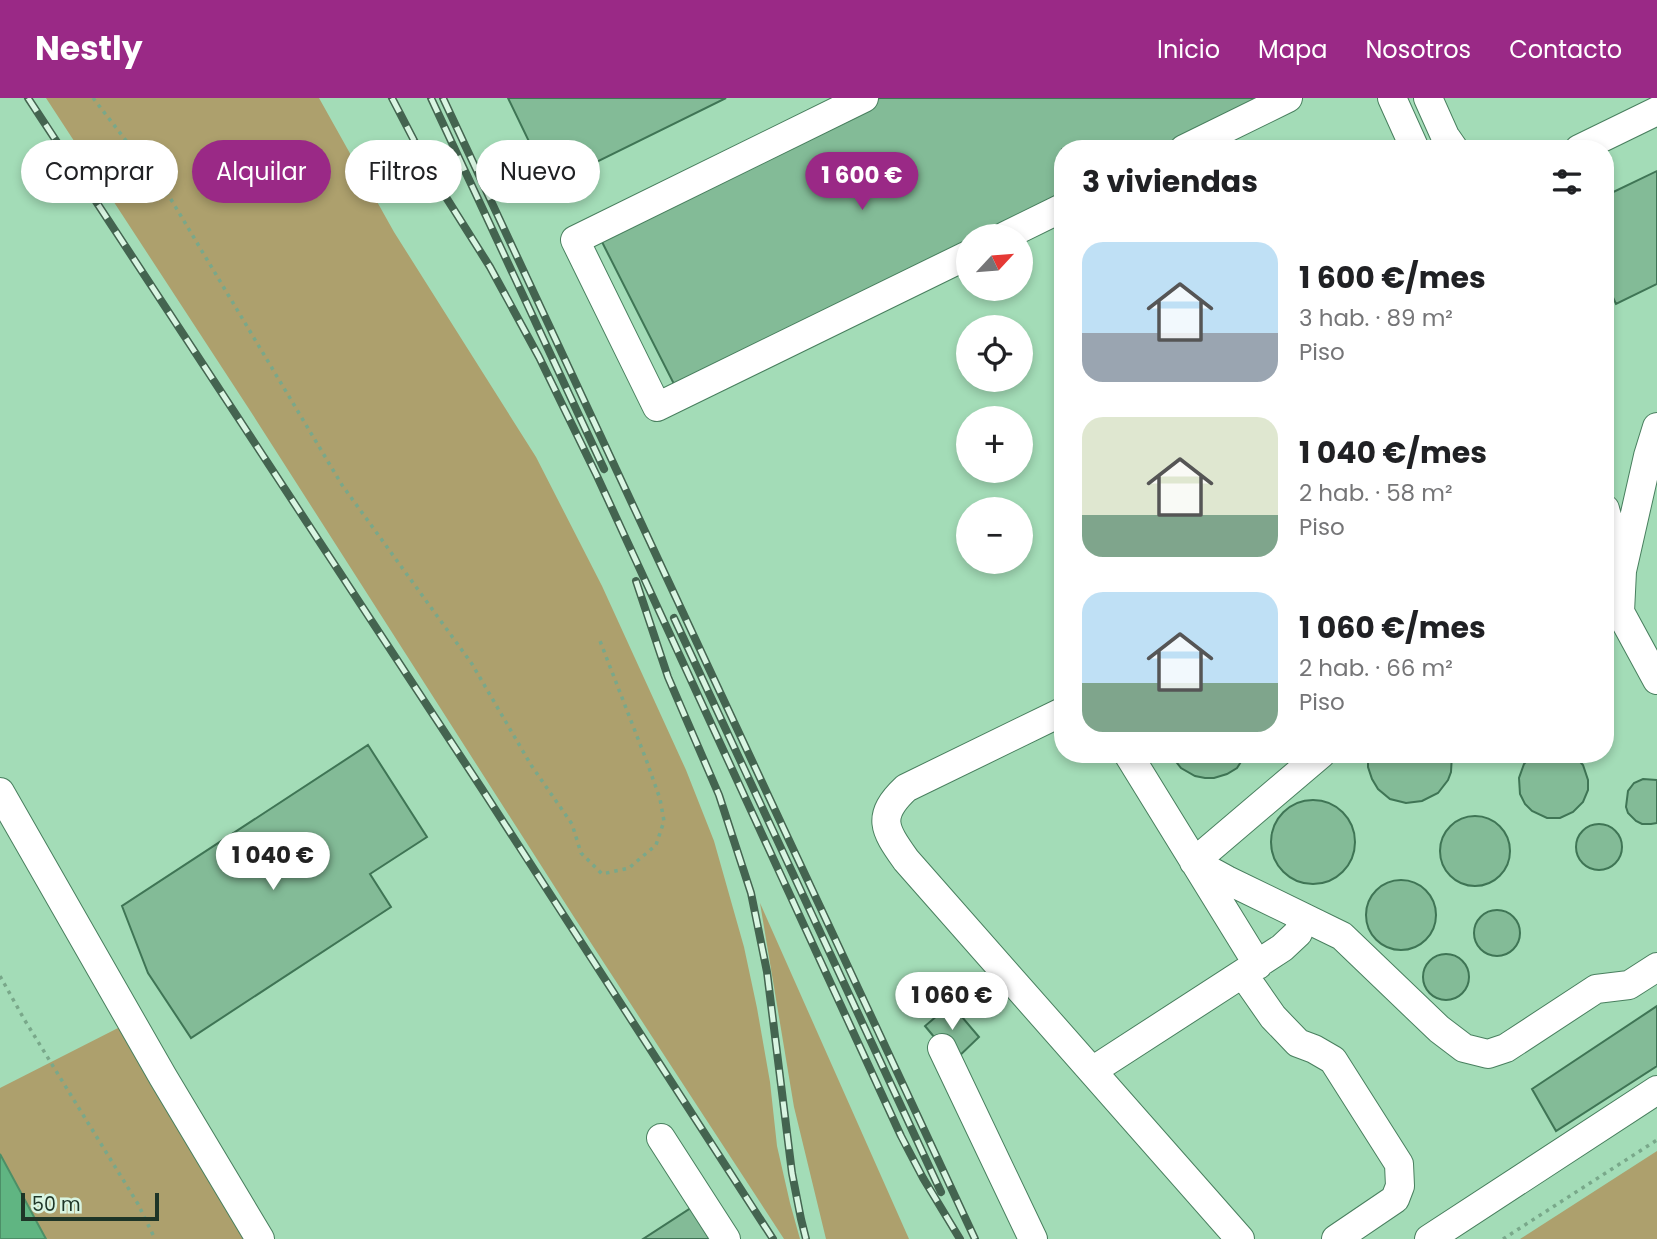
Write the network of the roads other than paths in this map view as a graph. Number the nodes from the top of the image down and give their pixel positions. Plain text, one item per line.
1 (864, 98) edge
2 (1288, 98) edge
3 (1392, 98) edge
4 (1428, 98) edge
5 (1657, 111) edge
6 (1202, 140) edge
7 (1411, 140) edge
8 (1448, 140) edge
9 (1597, 140) edge
10 (1054, 212) edge
11 (1029, 224) edge
12 (956, 261) edge
13 (1657, 427) edge
14 (1614, 542) edge
15 (1622, 571) junction
16 (1614, 598) edge
17 (1614, 608) edge
18 (1657, 680) edge
19 (1054, 716) edge
20 (1134, 763) edge
21 (1310, 763) edge
22 (0, 792) edge
23 (1194, 862) junction
24 (1303, 918) junction
25 (1657, 967) edge
26 (1250, 969) junction
27 (942, 1048) dead end
28 (1092, 1071) junction
29 (1657, 1090) edge
30 (662, 1138) dead end
31 (260, 1239) edge
32 (726, 1239) edge
33 (1033, 1239) edge
34 (1240, 1239) edge
35 (1336, 1239) edge
36 (1429, 1239) edge

1 - 12 street
2 - 6 street
3 - 7 street
4 - 8 street
5 - 9 street
10 - 11 street
13 - 15 street
14 - 15 street
15 - 16 street
17 - 18 street
19 - 28 street
20 - 23 street
21 - 23 street
22 - 31 street
23 - 24 street
23 - 26 street
24 - 25 street
24 - 26 street
26 - 28 street
26 - 35 street
27 - 33 street
28 - 34 street
29 - 36 street
30 - 32 street

